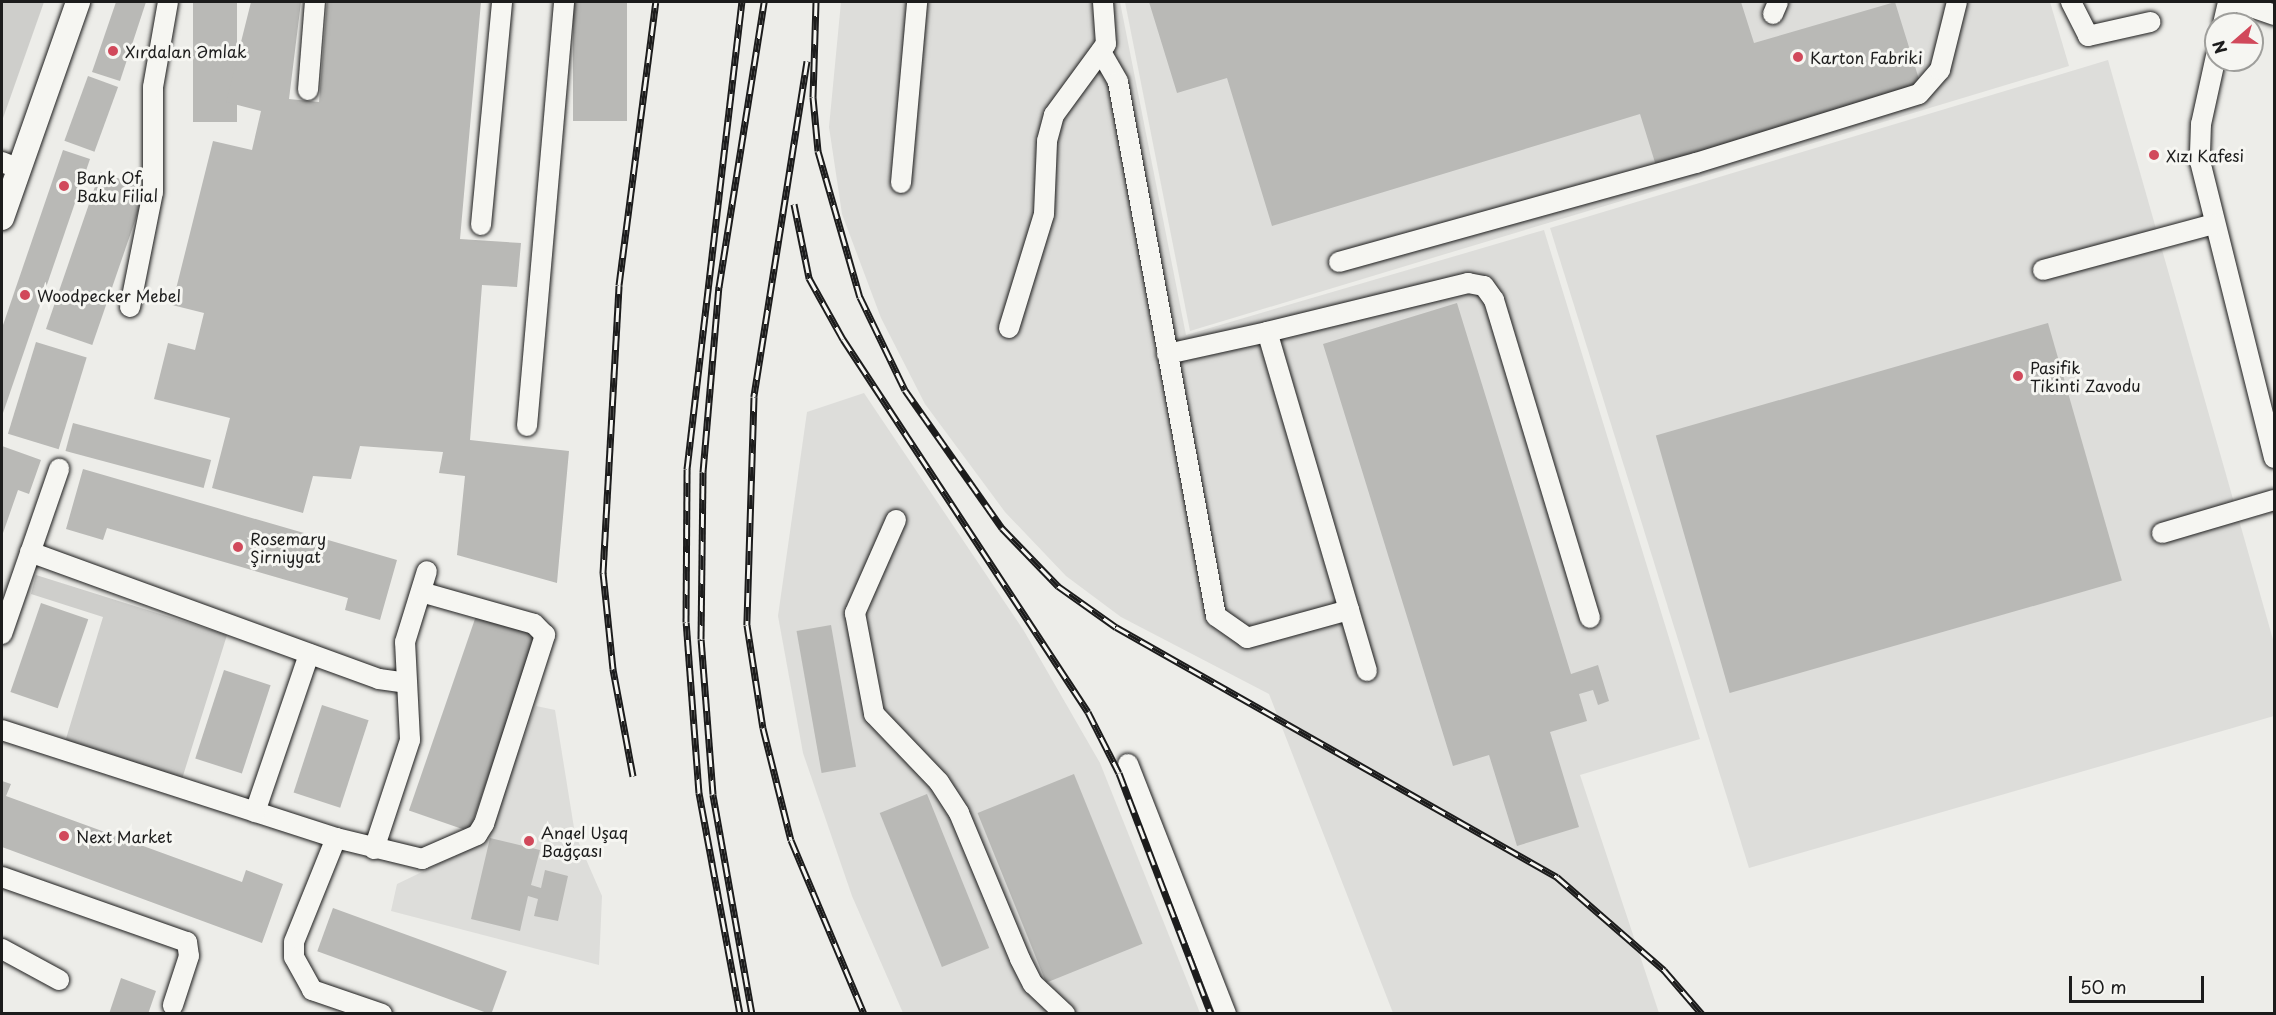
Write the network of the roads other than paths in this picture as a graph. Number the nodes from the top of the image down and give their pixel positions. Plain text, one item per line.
1 (78, 2) edge
2 (168, 2) edge
3 (315, 2) edge
4 (502, 2) edge
5 (564, 2) edge
6 (917, 2) edge
7 (1102, 2) edge
8 (1957, 2) edge
9 (2071, 2) edge
10 (2237, 2) edge
11 (2274, 15) edge
12 (2150, 22) dead end
13 (1101, 52) junction
14 (2213, 72) edge
15 (308, 90) dead end
16 (10, 166) edge
17 (901, 183) dead end
18 (2, 218) edge
19 (2214, 224) junction
20 (481, 225) dead end
21 (1339, 262) dead end
22 (2043, 270) dead end
23 (130, 307) dead end
24 (1009, 328) dead end
25 (1267, 332) junction
26 (1167, 354) junction
27 (527, 426) dead end
28 (2274, 458) edge
29 (59, 469) dead end
30 (2274, 501) edge
31 (896, 520) dead end
32 (2162, 533) dead end
33 (30, 552) junction
34 (427, 571) dead end
35 (421, 592) junction
36 (1349, 610) junction
37 (1590, 618) dead end
38 (2, 634) edge
39 (309, 654) junction
40 (1367, 671) dead end
41 (406, 683) junction
42 (2, 729) edge
43 (1128, 765) dead end
44 (255, 812) junction
45 (336, 838) junction
46 (374, 849) junction
47 (2, 877) edge
48 (2, 949) edge
49 (59, 980) dead end
50 (173, 1005) dead end
51 (382, 1014) edge
52 (1065, 1014) edge
53 (1226, 1014) edge

1 - 16 main road
2 - 23 street
3 - 15 street
4 - 20 street
5 - 27 street
6 - 17 street
7 - 13 street
8 - 21 street
9 - 12 street
10 - 11 street
13 - 24 street
13 - 26 street
14 - 19 street
16 - 18 main road
19 - 22 street
19 - 28 street
25 - 26 street
25 - 36 street
25 - 37 street
26 - 36 street
29 - 33 street
30 - 32 street
31 - 52 street
33 - 38 street
33 - 39 street
34 - 35 street
35 - 41 street
35 - 46 street
36 - 40 street
39 - 41 street
39 - 44 street
41 - 46 street
42 - 44 street
43 - 53 street
44 - 45 street
45 - 46 street
45 - 51 street
47 - 50 street
48 - 49 street

